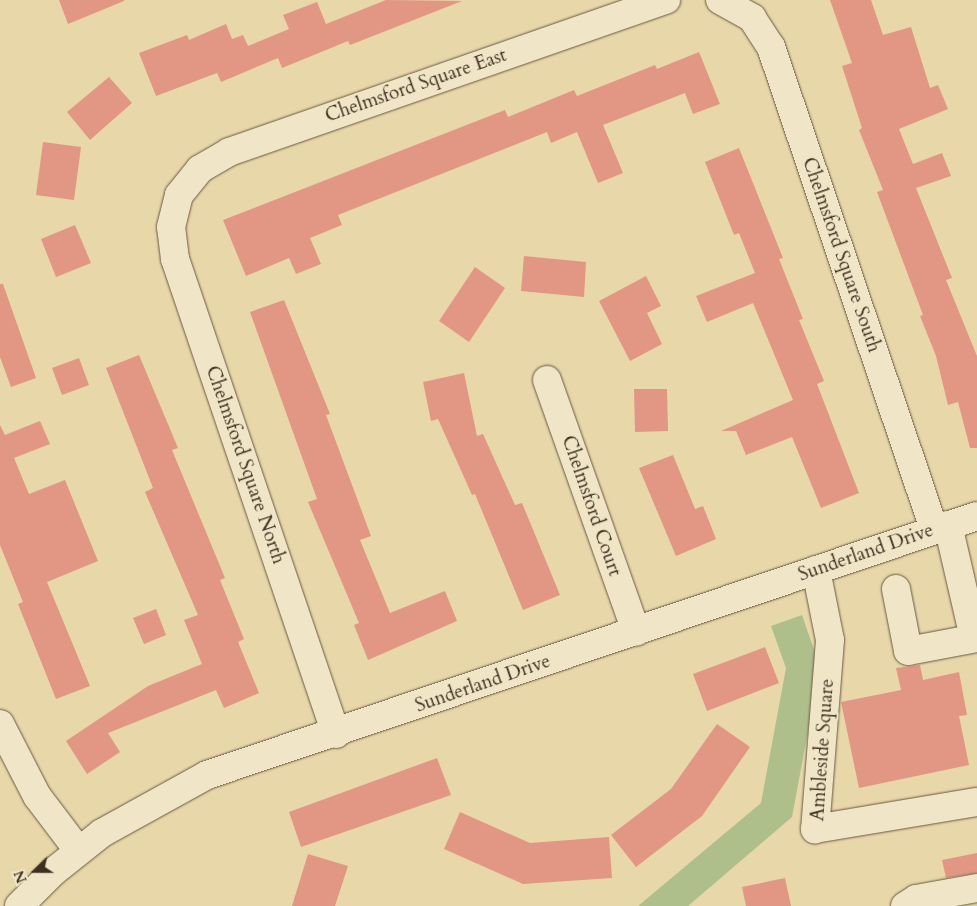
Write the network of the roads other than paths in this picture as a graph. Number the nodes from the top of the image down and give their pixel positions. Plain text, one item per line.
1 (666, 0) edge
2 (721, 0) edge
3 (179, 194) joint
4 (547, 380) dead end
5 (977, 516) edge
6 (941, 527) junction
7 (816, 570) junction
8 (896, 589) dead end
9 (636, 632) junction
10 (976, 638) edge
11 (0, 724) edge
12 (336, 734) junction
13 (977, 802) edge
14 (78, 850) junction
15 (977, 888) edge
16 (19, 906) edge
17 (905, 906) edge

1 - 3 street, Chelmsford Square East
2 - 6 street, Chelmsford Square South
3 - 12 street, Chelmsford Square North
4 - 9 street, Chelmsford Court
5 - 6 street, Sunderland Drive
6 - 7 street, Sunderland Drive
6 - 10 street
7 - 9 street, Sunderland Drive
7 - 13 street, Ambleside Square
8 - 10 street
9 - 12 street, Sunderland Drive
11 - 14 street
12 - 14 street, Sunderland Drive
14 - 16 street, Sunderland Drive
15 - 17 street

